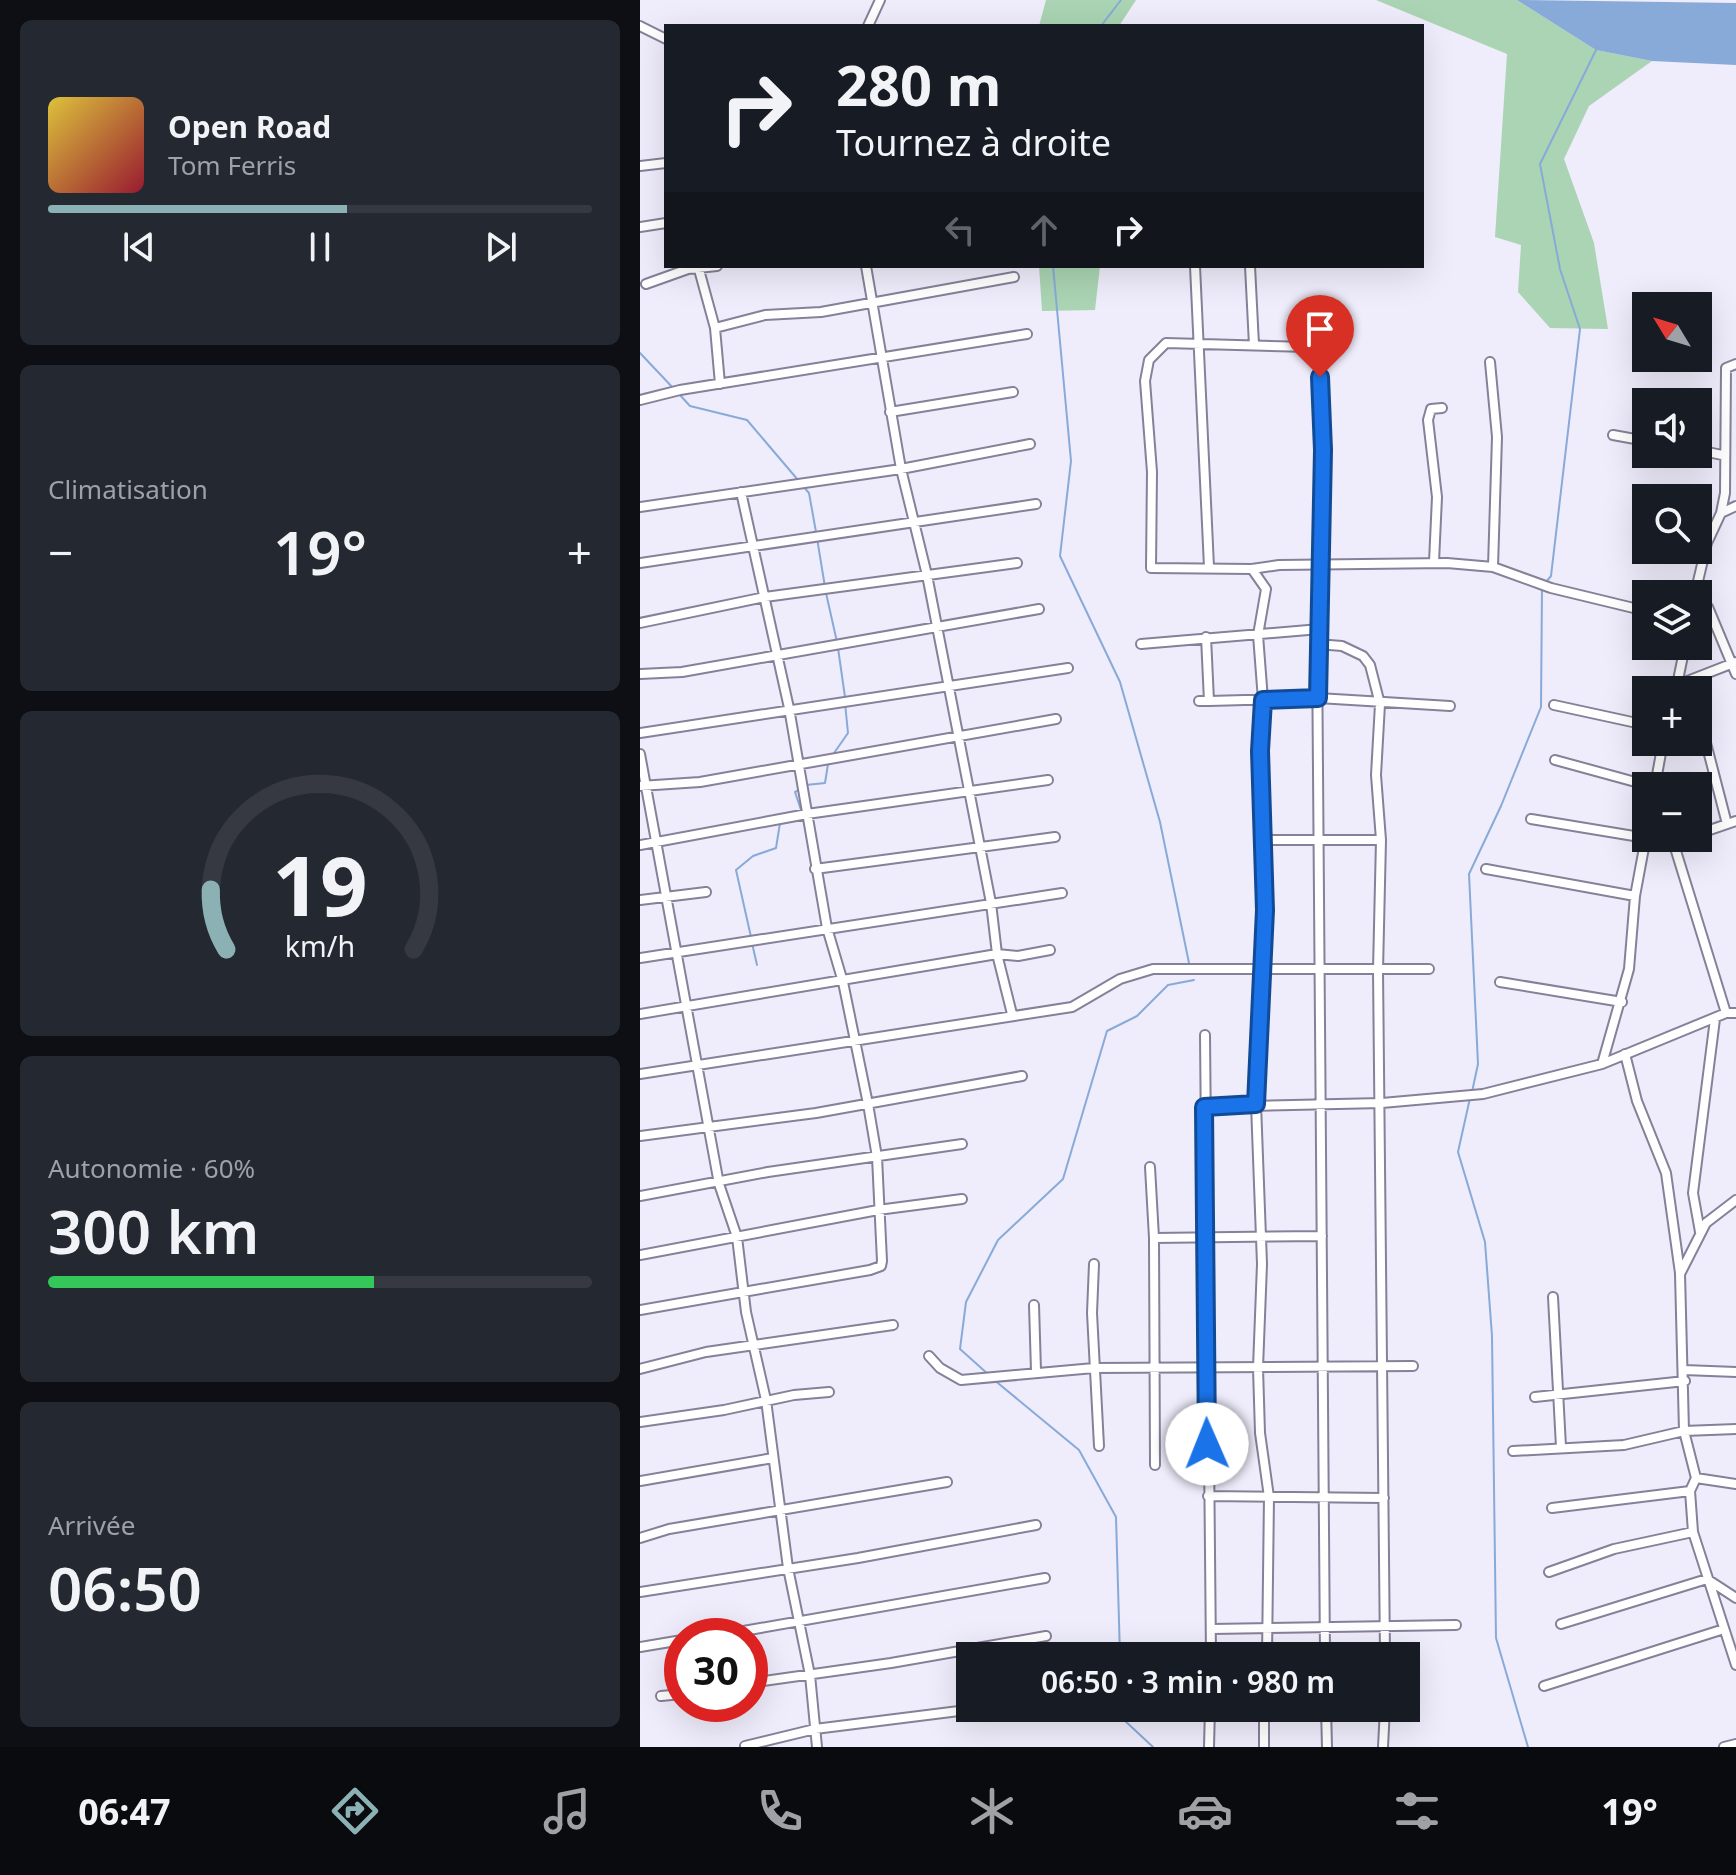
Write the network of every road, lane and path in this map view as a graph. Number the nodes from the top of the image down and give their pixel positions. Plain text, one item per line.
1 (880, 0) edge
2 (869, 24) edge
3 (640, 26) edge
4 (664, 38) edge
5 (664, 163) edge
6 (640, 166) edge
7 (664, 223) edge
8 (640, 227) edge
9 (696, 268) edge
10 (699, 268) edge
11 (866, 268) edge
12 (1195, 268) edge
13 (1250, 268) edge
14 (1014, 277) dead end
15 (646, 284) dead end
16 (873, 304) junction
17 (715, 328) junction
18 (1027, 334) dead end
19 (1201, 344) junction
20 (1254, 345) junction
21 (883, 358) junction
22 (1490, 362) dead end
23 (1736, 364) edge
24 (720, 384) junction
25 (1013, 392) dead end
26 (640, 400) edge
27 (1442, 408) dead end
28 (890, 412) junction
29 (1613, 435) dead end
30 (1632, 438) edge
31 (1030, 444) dead end
32 (1712, 453) edge
33 (1722, 455) junction
34 (901, 469) junction
35 (741, 492) junction
36 (1036, 504) dead end
37 (1736, 506) edge
38 (640, 507) edge
39 (1721, 513) junction
40 (915, 522) junction
41 (754, 548) junction
42 (1434, 562) junction
43 (640, 563) edge
44 (1017, 563) dead end
45 (1322, 565) junction
46 (1209, 567) junction
47 (1493, 567) junction
48 (1252, 569) junction
49 (927, 575) junction
50 (1698, 580) edge
51 (765, 597) junction
52 (1632, 608) edge
53 (1039, 609) dead end
54 (1712, 616) edge
55 (640, 623) edge
56 (935, 626) junction
57 (1320, 629) junction
58 (1258, 635) junction
59 (1206, 637) junction
60 (1141, 644) dead end
61 (1317, 644) junction
62 (776, 654) junction
63 (1734, 663) edge
64 (1068, 668) dead end
65 (640, 674) edge
66 (1736, 674) edge
67 (1695, 676) edge
68 (949, 686) junction
69 (1318, 698) junction
70 (1263, 700) junction
71 (1380, 704) junction
72 (1554, 705) dead end
73 (1450, 706) dead end
74 (789, 708) junction
75 (1056, 719) dead end
76 (1632, 722) edge
77 (640, 733) edge
78 (957, 734) junction
79 (640, 754) edge
80 (1711, 756) edge
81 (1555, 760) dead end
82 (798, 763) junction
83 (1048, 780) dead end
84 (1632, 780) edge
85 (644, 785) edge
86 (968, 792) junction
87 (807, 814) junction
88 (1531, 819) dead end
89 (1732, 823) edge
90 (1712, 829) edge
91 (1632, 836) edge
92 (1055, 837) dead end
93 (1319, 839) junction
94 (1263, 840) junction
95 (1381, 840) junction
96 (658, 842) junction
97 (640, 845) edge
98 (979, 849) junction
99 (1643, 852) edge
100 (1677, 852) edge
101 (815, 869) junction
102 (1486, 869) dead end
103 (706, 892) dead end
104 (1062, 893) dead end
105 (665, 896) junction
106 (1635, 896) junction
107 (640, 900) edge
108 (991, 903) junction
109 (827, 928) junction
110 (1050, 950) dead end
111 (674, 952) junction
112 (997, 954) junction
113 (640, 958) edge
114 (1320, 968) junction
115 (1429, 969) dead end
116 (1261, 970) junction
117 (1378, 970) junction
118 (843, 982) junction
119 (1500, 982) dead end
120 (1622, 1002) junction
121 (685, 1006) junction
122 (1726, 1013) junction
123 (1736, 1013) edge
124 (640, 1014) edge
125 (1012, 1014) junction
126 (1715, 1019) junction
127 (1205, 1035) dead end
128 (853, 1041) junction
129 (1625, 1054) junction
130 (1602, 1064) junction
131 (696, 1066) junction
132 (640, 1074) edge
133 (1022, 1076) dead end
134 (1382, 1103) junction
135 (868, 1104) junction
136 (1256, 1104) junction
137 (1323, 1105) junction
138 (1204, 1107) junction
139 (708, 1125) junction
140 (640, 1136) edge
141 (962, 1144) dead end
142 (877, 1157) junction
143 (1150, 1167) dead end
144 (719, 1184) junction
145 (640, 1196) edge
146 (962, 1199) dead end
147 (1736, 1200) edge
148 (878, 1210) junction
149 (1700, 1233) junction
150 (1205, 1236) junction
151 (1322, 1236) junction
152 (737, 1237) junction
153 (1262, 1237) junction
154 (1154, 1238) junction
155 (640, 1255) edge
156 (1094, 1264) dead end
157 (1680, 1274) junction
158 (742, 1289) junction
159 (1553, 1297) dead end
160 (1034, 1305) dead end
161 (640, 1310) edge
162 (893, 1325) dead end
163 (753, 1346) junction
164 (929, 1356) dead end
165 (1322, 1366) junction
166 (1413, 1366) dead end
167 (1384, 1367) junction
168 (1094, 1368) junction
169 (1206, 1368) junction
170 (1258, 1368) junction
171 (640, 1369) edge
172 (1154, 1369) junction
173 (1684, 1370) junction
174 (1036, 1371) junction
175 (1736, 1372) edge
176 (1685, 1381) junction
177 (829, 1392) dead end
178 (1559, 1395) junction
179 (1535, 1397) dead end
180 (766, 1400) junction
181 (640, 1422) edge
182 (1736, 1429) edge
183 (1684, 1431) junction
184 (1099, 1446) dead end
185 (1561, 1447) junction
186 (1513, 1451) dead end
187 (773, 1458) junction
188 (1155, 1465) dead end
189 (1696, 1478) junction
190 (640, 1481) edge
191 (947, 1482) dead end
192 (1736, 1484) edge
193 (1690, 1491) junction
194 (1208, 1496) junction
195 (1323, 1496) junction
196 (1269, 1497) junction
197 (1384, 1498) junction
198 (1552, 1508) dead end
199 (780, 1510) junction
200 (1036, 1525) dead end
201 (1693, 1532) junction
202 (640, 1538) edge
203 (788, 1568) junction
204 (1549, 1572) dead end
205 (1045, 1578) dead end
206 (1707, 1579) junction
207 (640, 1592) edge
208 (1736, 1598) edge
209 (798, 1622) junction
210 (1561, 1624) dead end
211 (1456, 1625) dead end
212 (768, 1627) edge
213 (1268, 1627) junction
214 (1325, 1628) junction
215 (1386, 1628) junction
216 (1212, 1629) junction
217 (1724, 1629) junction
218 (1046, 1636) dead end
219 (1212, 1642) edge
220 (1267, 1642) edge
221 (1325, 1642) edge
222 (1386, 1642) edge
223 (664, 1643) edge
224 (640, 1647) edge
225 (1735, 1666) edge
226 (810, 1675) junction
227 (768, 1681) edge
228 (1544, 1686) dead end
229 (661, 1696) dead end
230 (664, 1696) edge
231 (956, 1711) edge
232 (1210, 1722) edge
233 (1264, 1722) edge
234 (1326, 1722) edge
235 (1384, 1722) edge
236 (815, 1729) junction
237 (1736, 1744) edge
238 (745, 1746) edge
239 (817, 1747) edge
240 (1209, 1747) edge
241 (1264, 1747) edge
242 (1327, 1747) edge
243 (1383, 1747) edge
244 (1724, 1747) edge

1 - 2 street
3 - 4 street
5 - 6 street
7 - 8 street
9 - 15 street
10 - 17 street
11 - 16 street
12 - 19 street
13 - 20 street
14 - 16 street
16 - 17 street
16 - 21 street
17 - 24 street
18 - 21 street
19 - 20 street
19 - 46 street
19 - 46 street
20 - 45 street
21 - 24 street
21 - 28 street
22 - 47 street
23 - 33 street
24 - 26 street
25 - 28 street
27 - 42 street
28 - 34 street
29 - 30 street
31 - 34 street
32 - 33 street
33 - 39 street
34 - 35 street
34 - 40 street
35 - 38 street
35 - 41 street
36 - 40 street
37 - 39 street
39 - 50 street
40 - 41 street
40 - 49 street
41 - 43 street
41 - 51 street
42 - 45 street
42 - 47 street
44 - 49 street
45 - 48 street
45 - 57 street
46 - 48 street
47 - 52 street
48 - 58 street
49 - 51 street
49 - 56 street
51 - 55 street
51 - 62 street
53 - 56 street
54 - 63 street
56 - 62 street
56 - 68 street
57 - 58 street
57 - 61 street
58 - 59 street
58 - 70 street
59 - 60 street
59 - 70 street
61 - 69 street
61 - 71 street
62 - 65 street
62 - 74 street
63 - 66 street
63 - 67 street
64 - 68 street
68 - 74 street
68 - 78 street
69 - 70 street
69 - 71 street
69 - 93 street
70 - 94 street
71 - 73 street
71 - 95 street
72 - 76 street
74 - 77 street
74 - 82 street
75 - 78 street
78 - 82 street
78 - 86 street
79 - 85 street
80 - 89 street
81 - 84 street
82 - 85 street
82 - 87 street
83 - 86 street
85 - 96 street
86 - 87 street
86 - 98 street
87 - 96 street
87 - 101 street
88 - 91 street
89 - 90 street
92 - 98 street
93 - 94 street
93 - 95 street
93 - 114 street
94 - 116 street
95 - 117 street
96 - 97 street
96 - 105 street
98 - 101 street
98 - 108 street
99 - 106 street
100 - 122 street
101 - 109 street
102 - 106 street
103 - 105 street
104 - 108 street
105 - 107 street
105 - 111 street
106 - 120 street
108 - 109 street
108 - 112 street
109 - 111 street
109 - 118 street
110 - 112 street
111 - 113 street
111 - 121 street
112 - 118 street
112 - 125 street
114 - 116 street
114 - 117 street
114 - 137 street
115 - 117 street
116 - 125 street
116 - 136 street
117 - 134 street
118 - 121 street
118 - 128 street
119 - 120 street
120 - 130 street
121 - 124 street
121 - 131 street
122 - 123 street
122 - 126 street
125 - 128 street
126 - 129 street
126 - 149 street
127 - 138 street
128 - 131 street
128 - 135 street
129 - 130 street
129 - 157 street
130 - 134 street
131 - 132 street
131 - 139 street
133 - 135 street
134 - 137 street
134 - 167 street
135 - 139 street
135 - 142 street
136 - 137 street
136 - 138 street
136 - 153 street
137 - 151 street
138 - 150 street
139 - 140 street
139 - 144 street
141 - 142 street
142 - 144 street
142 - 148 street
143 - 154 street
144 - 145 street
144 - 152 street
146 - 148 street
147 - 149 street
148 - 152 street
148 - 158 street
149 - 157 street
150 - 153 street
150 - 154 street
150 - 169 street
151 - 153 street
151 - 165 street
152 - 155 street
152 - 158 street
153 - 170 street
154 - 172 street
156 - 168 street
157 - 173 street
158 - 161 street
158 - 163 street
159 - 178 street
160 - 174 street
162 - 163 street
163 - 171 street
163 - 180 street
164 - 174 street
165 - 167 street
165 - 170 street
165 - 195 street
166 - 167 street
167 - 197 street
168 - 172 street
168 - 174 street
168 - 184 street
169 - 170 street
169 - 172 street
169 - 194 street
170 - 196 street
172 - 188 street
173 - 175 street
173 - 176 street
176 - 178 street
176 - 183 street
177 - 180 street
178 - 179 street
178 - 185 street
180 - 181 street
180 - 187 street
182 - 183 street
183 - 185 street
183 - 189 street
185 - 186 street
187 - 190 street
187 - 199 street
189 - 192 street
189 - 193 street
191 - 199 street
193 - 198 street
193 - 201 street
194 - 196 street
194 - 216 street
195 - 196 street
195 - 197 street
195 - 214 street
196 - 213 street
197 - 215 street
199 - 202 street
199 - 203 street
200 - 203 street
201 - 204 street
201 - 206 street
203 - 207 street
203 - 209 street
205 - 209 street
206 - 208 street
206 - 210 street
206 - 217 street
209 - 212 street
209 - 226 street
211 - 215 street
213 - 214 street
213 - 216 street
213 - 220 street
214 - 215 street
214 - 221 street
215 - 222 street
216 - 219 street
217 - 225 street
217 - 228 street
218 - 226 street
223 - 224 street
226 - 227 street
226 - 236 street
229 - 230 street
231 - 236 street
232 - 240 street
233 - 241 street
234 - 242 street
235 - 243 street
236 - 238 street
236 - 239 street
237 - 244 street

